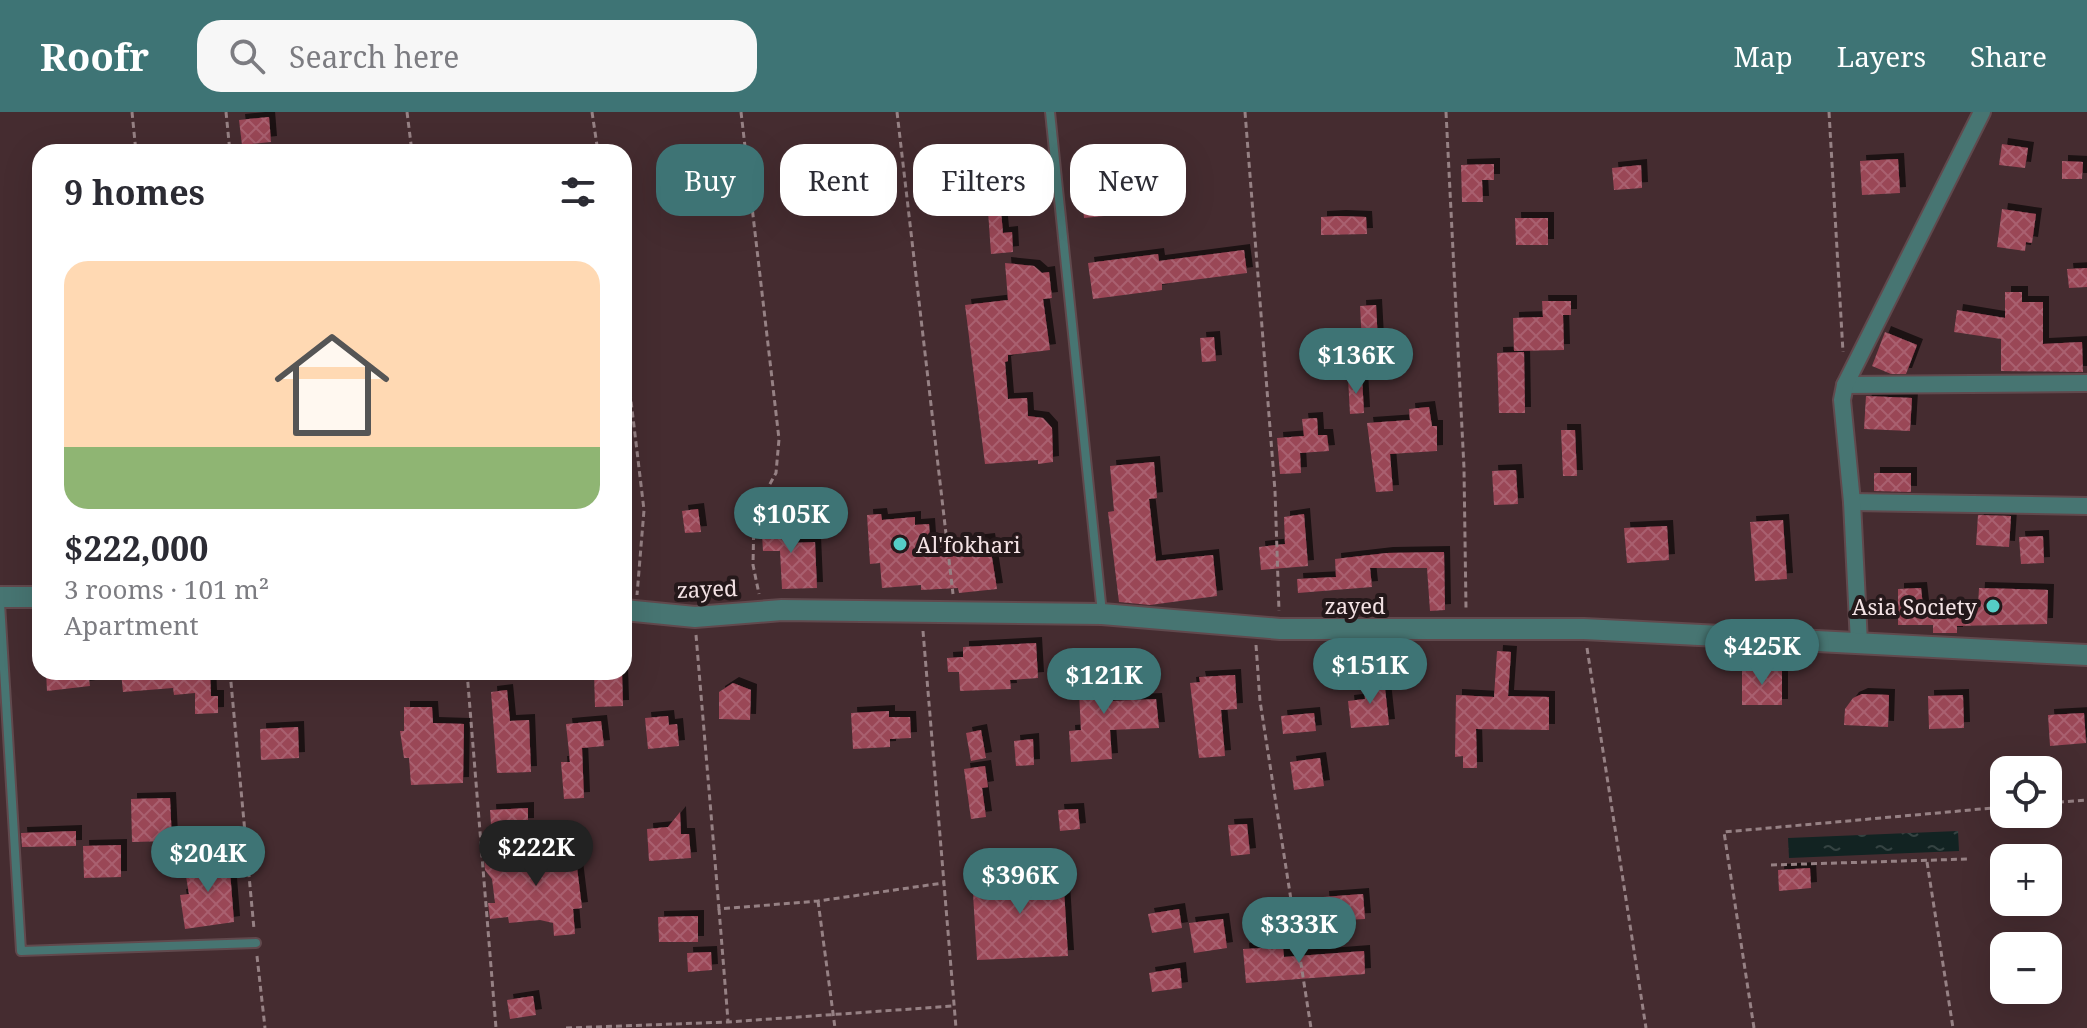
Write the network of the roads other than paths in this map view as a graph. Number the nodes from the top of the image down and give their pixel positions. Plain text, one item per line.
1 (1050, 112) edge
2 (1982, 112) edge
3 (2087, 383) edge
4 (1845, 385) junction
5 (1852, 502) junction
6 (2087, 506) edge
7 (32, 598) edge
8 (0, 600) edge
9 (632, 610) edge
10 (1102, 614) junction
11 (1859, 643) junction
12 (2087, 655) edge
13 (256, 943) road end

1 - 10 lane
2 - 4 street
3 - 4 street
4 - 5 street
5 - 6 street
5 - 11 street
7 - 8 street
8 - 13 lane
9 - 10 street, zayed
10 - 11 street, zayed
11 - 12 street, zayed

